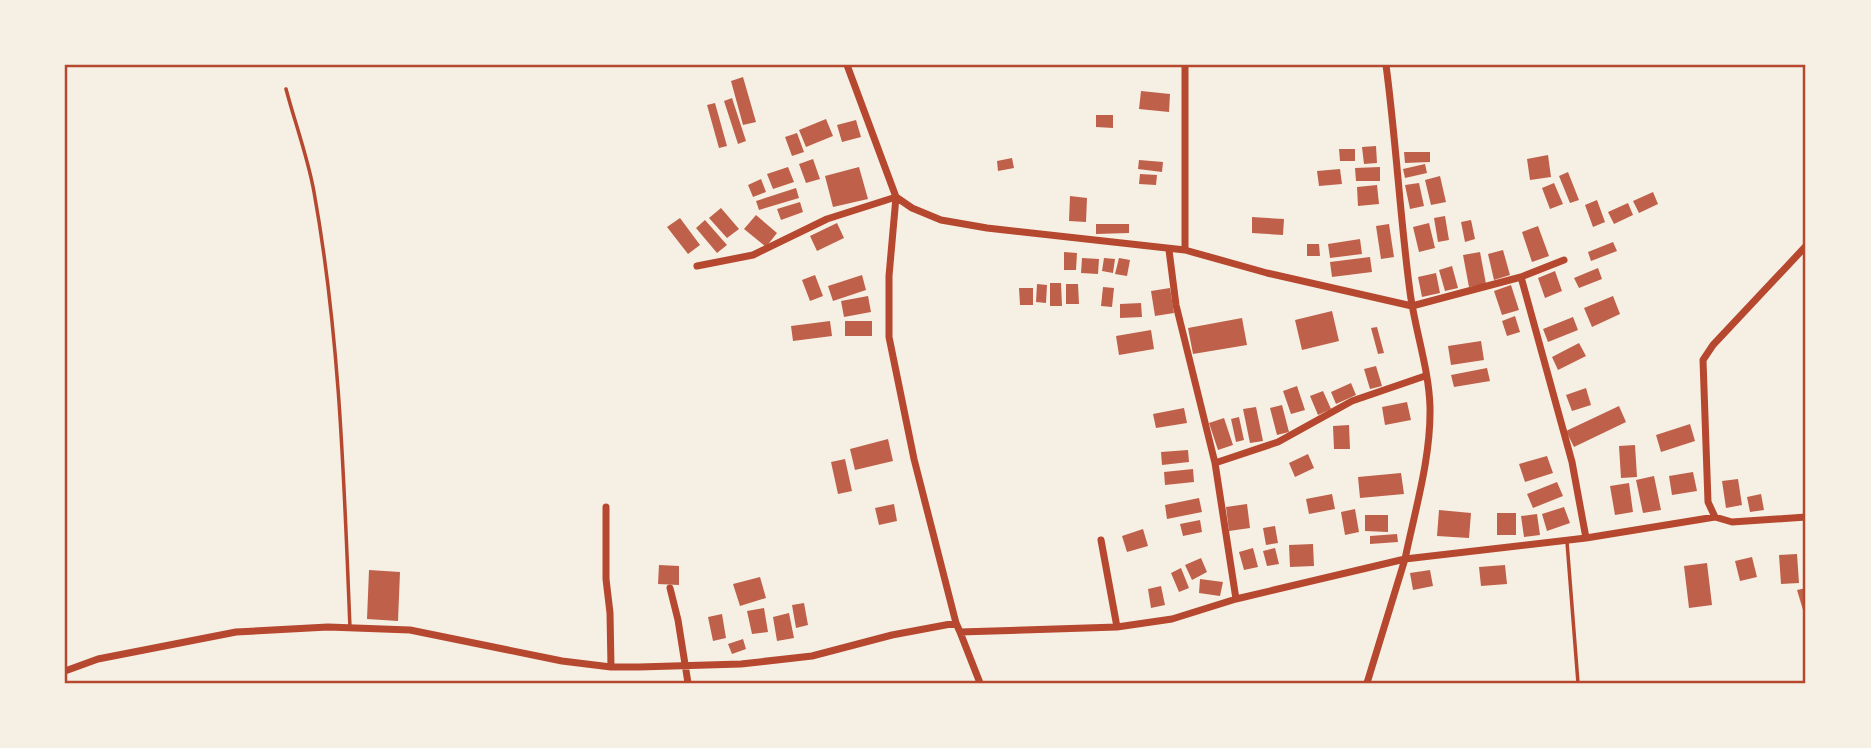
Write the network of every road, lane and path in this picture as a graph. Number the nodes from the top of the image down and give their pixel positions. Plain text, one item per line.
1 (847, 65) edge
2 (1185, 65) edge
3 (1386, 65) edge
4 (286, 89) dead end
5 (896, 197) junction
6 (1806, 246) edge
7 (1170, 250) junction
8 (1185, 250) junction
9 (1564, 260) dead end
10 (697, 266) dead end
11 (1521, 276) junction
12 (1412, 306) junction
13 (1425, 376) junction
14 (1215, 463) junction
15 (606, 507) dead end
16 (1715, 517) junction
17 (1806, 517) edge
18 (1586, 538) junction
19 (1101, 540) dead end
20 (1566, 540) junction
21 (1405, 559) junction
22 (670, 588) dead end
23 (1236, 599) junction
24 (956, 623) junction
25 (1116, 627) junction
26 (350, 628) junction
27 (960, 632) junction
28 (686, 665) junction
29 (611, 667) junction
30 (65, 671) edge
31 (688, 683) edge
32 (980, 683) edge
33 (1367, 683) edge
34 (1578, 683) edge

1 - 5 street
2 - 8 street
3 - 12 street
4 - 26 lane
5 - 7 street
5 - 10 street
5 - 24 street
6 - 16 street
7 - 8 street
7 - 14 street
8 - 12 street
9 - 11 street
11 - 12 street
11 - 18 street
12 - 13 street
13 - 14 street
13 - 21 street
14 - 23 street
15 - 29 street
16 - 17 street
16 - 18 street
18 - 20 street
19 - 25 street
20 - 21 street
20 - 34 lane
21 - 23 street
21 - 33 street
22 - 28 street
23 - 25 street
24 - 27 street
24 - 28 street
25 - 27 street
26 - 29 street
26 - 30 street
27 - 32 street
28 - 29 street
28 - 31 street

